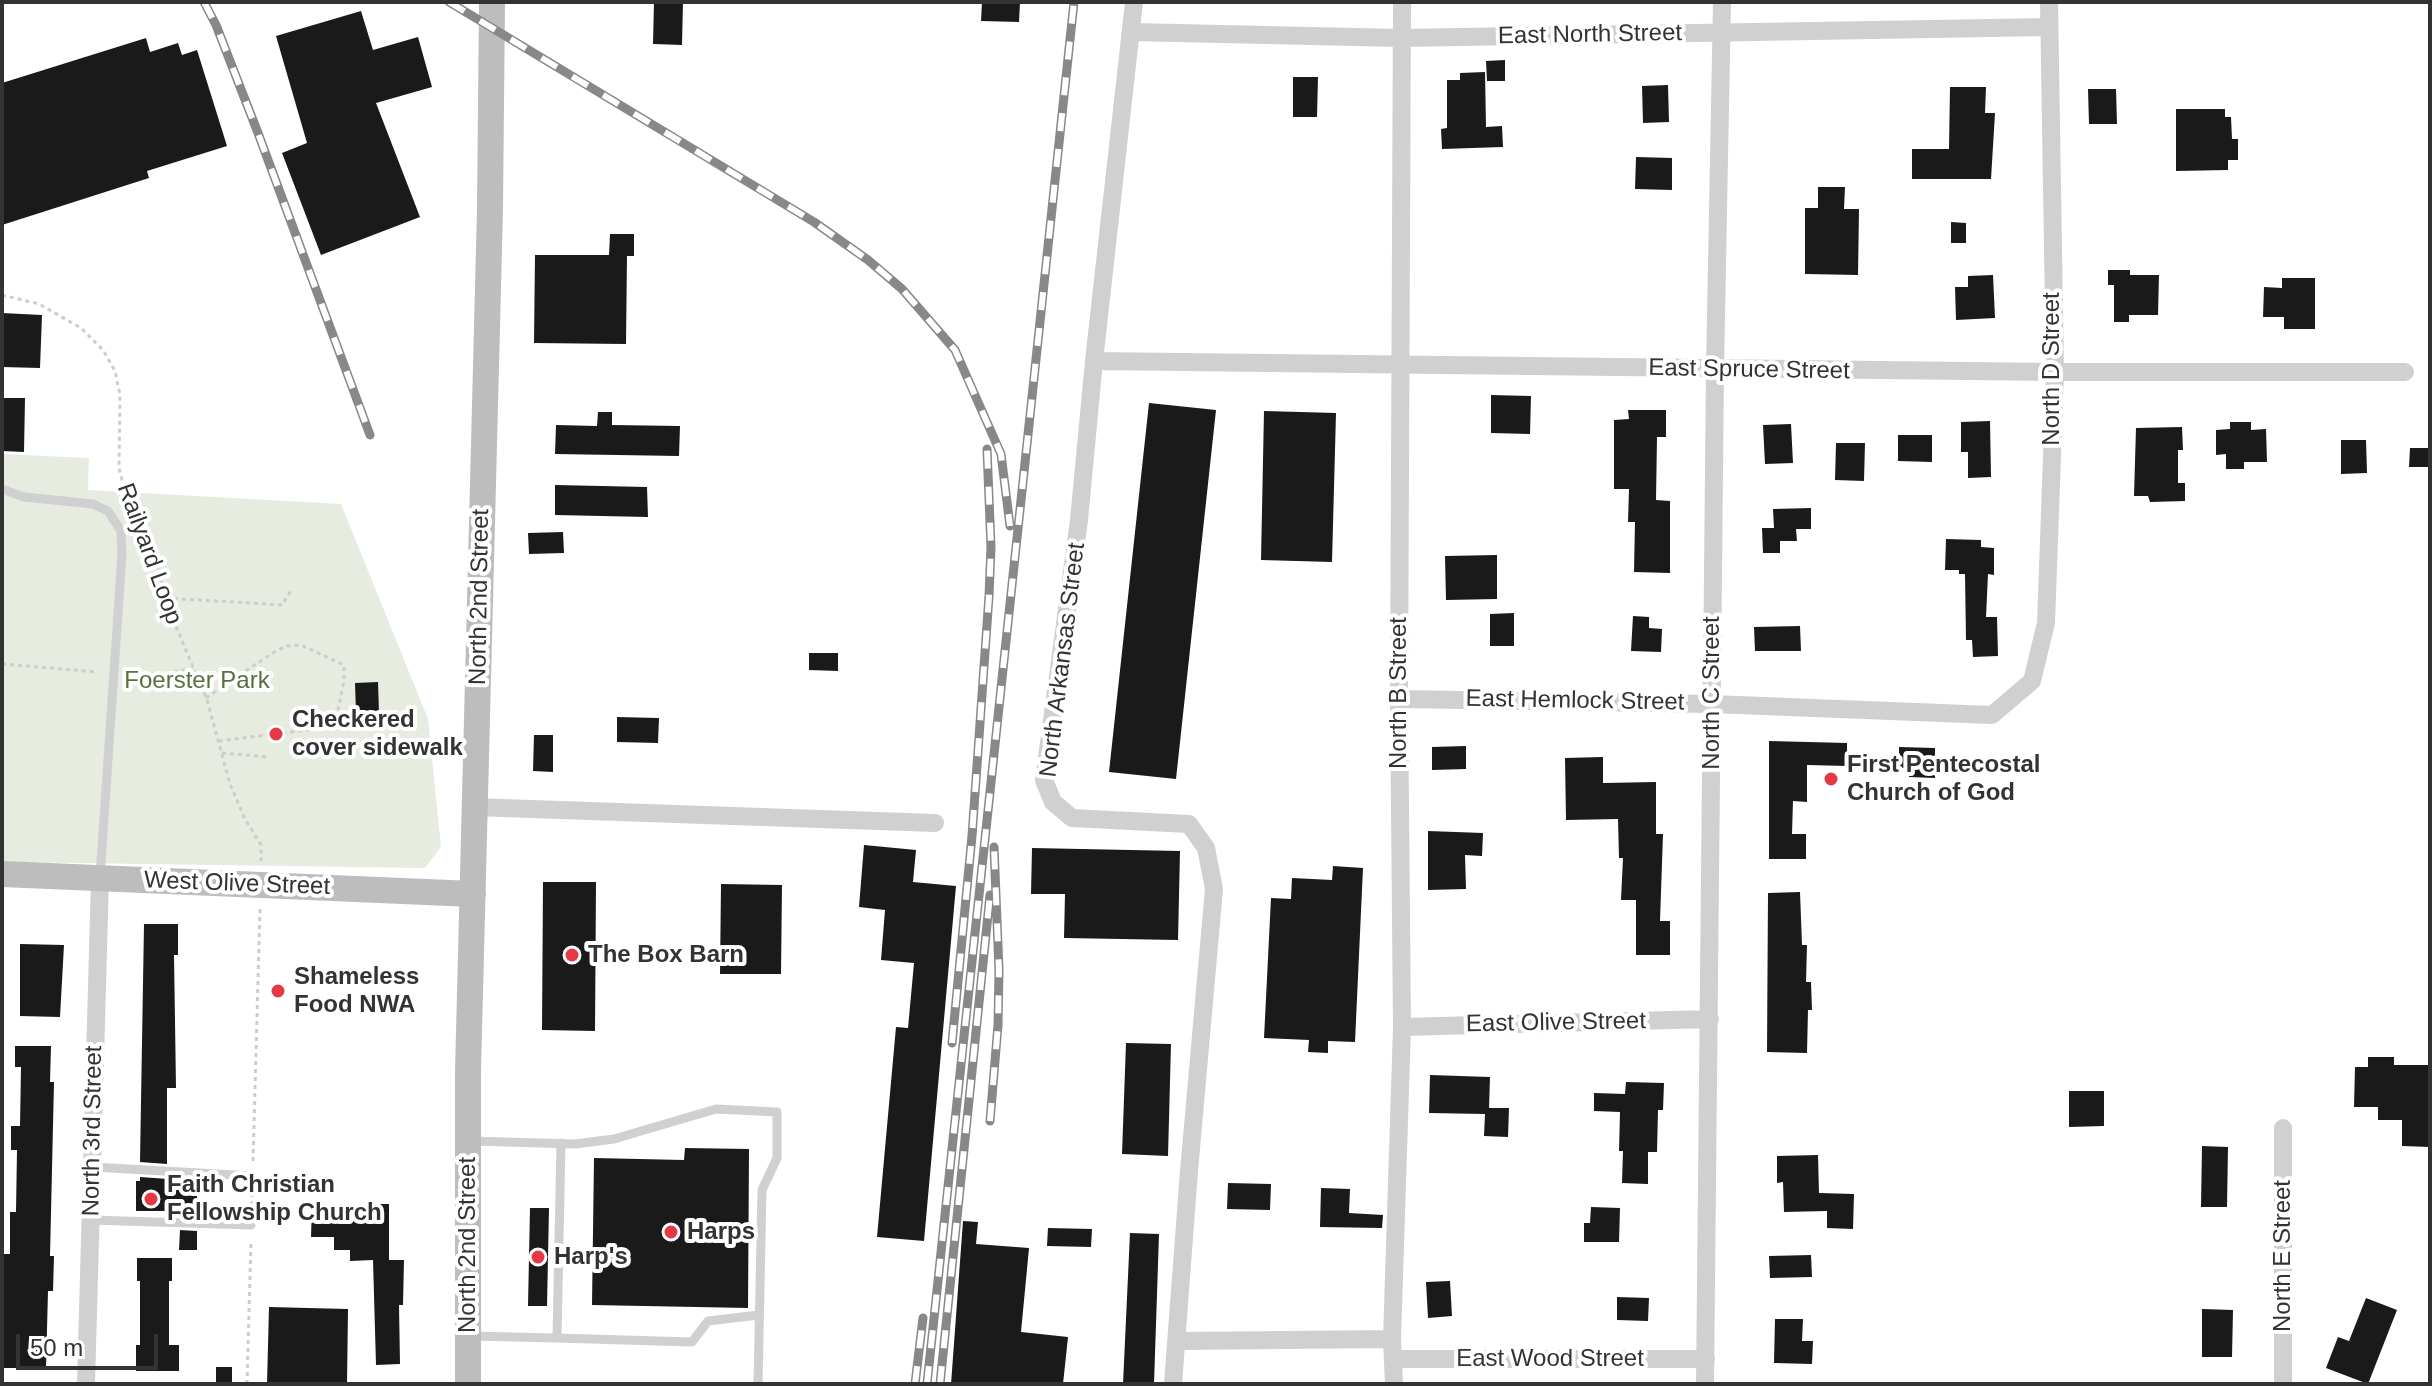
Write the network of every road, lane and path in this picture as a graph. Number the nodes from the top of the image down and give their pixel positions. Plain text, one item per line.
1 (492, 2) edge
2 (1134, 2) edge
3 (1402, 2) edge
4 (1722, 2) edge
5 (2049, 2) edge
6 (2049, 27) junction
7 (1132, 32) junction
8 (1722, 34) junction
9 (1401, 38) junction
10 (2, 295) edge
11 (1094, 361) junction
12 (1400, 366) junction
13 (1715, 369) junction
14 (2055, 372) junction
15 (2405, 372) dead end
16 (2, 489) edge
17 (292, 589) dead end
18 (166, 598) junction
19 (2, 664) edge
20 (194, 669) junction
21 (114, 673) junction
22 (206, 698) junction
23 (1399, 699) junction
24 (1712, 704) junction
25 (1992, 715) joint
26 (219, 741) junction
27 (222, 753) junction
28 (269, 757) dead end
29 (474, 807) junction
30 (935, 823) dead end
31 (261, 862) dead end
32 (2, 874) edge
33 (100, 878) junction
34 (473, 894) junction
35 (260, 905) dead end
36 (1710, 1019) junction
37 (1402, 1027) junction
38 (2283, 1128) dead end
39 (468, 1141) junction
40 (561, 1143) junction
41 (92, 1167) junction
42 (253, 1176) junction
43 (91, 1220) junction
44 (251, 1225) junction
45 (759, 1315) junction
46 (468, 1335) junction
47 (557, 1338) junction
48 (1392, 1339) junction
49 (1177, 1341) junction
50 (1394, 1359) junction
51 (1706, 1359) junction
52 (86, 1384) edge
53 (247, 1384) edge
54 (468, 1384) edge
55 (758, 1384) edge
56 (1173, 1384) edge
57 (1394, 1384) edge
58 (1705, 1384) edge
59 (2283, 1384) edge

1 - 29 main road, North 2nd Street
2 - 7 street, North Arkansas Street
3 - 9 street, North B Street
4 - 8 street, North C Street
5 - 6 street, North D Street
6 - 8 street, East North Street
6 - 14 street, North D Street
7 - 9 street, East North Street
7 - 11 street, North Arkansas Street
8 - 9 street, East North Street
8 - 13 street, North C Street
9 - 12 street, North B Street
10 - 18 path, Railyard Loop
11 - 12 street, East Spruce Street
11 - 49 street, North Arkansas Street
12 - 13 street, East Spruce Street
12 - 23 street, North B Street
13 - 14 street, East Spruce Street
13 - 24 street, North C Street
14 - 15 street, East Spruce Street
14 - 25 street, North D Street
16 - 21 lane
17 - 18 path
18 - 20 path, Railyard Loop
19 - 21 path
20 - 21 path
20 - 22 path, Railyard Loop
21 - 33 lane
22 - 26 path, Railyard Loop
22 - 26 path
23 - 24 street, East Hemlock Street
23 - 37 street, North B Street
24 - 25 street, East Hemlock Street
24 - 36 street, North C Street
26 - 27 path, Railyard Loop
27 - 28 path
27 - 31 path, Railyard Loop
29 - 30 street
29 - 34 main road, North 2nd Street
32 - 33 main road, West Olive Street
33 - 34 main road, West Olive Street
33 - 41 street, North 3rd Street
34 - 39 main road, North 2nd Street
35 - 42 path
36 - 37 street, East Olive Street
36 - 51 street, North C Street
37 - 48 street, North B Street
38 - 59 street, North E Street
39 - 40 lane
39 - 46 main road, North 2nd Street
40 - 45 lane
40 - 47 lane
41 - 42 lane
41 - 43 street, North 3rd Street
42 - 44 path
43 - 44 lane
43 - 52 street, North 3rd Street
44 - 53 path
45 - 47 lane
45 - 55 lane
46 - 47 lane
46 - 54 main road, North 2nd Street
48 - 49 street
48 - 50 street, North B Street
49 - 56 street, North Arkansas Street
50 - 51 street, East Wood Street
50 - 57 street, North B Street
51 - 58 street, North C Street

